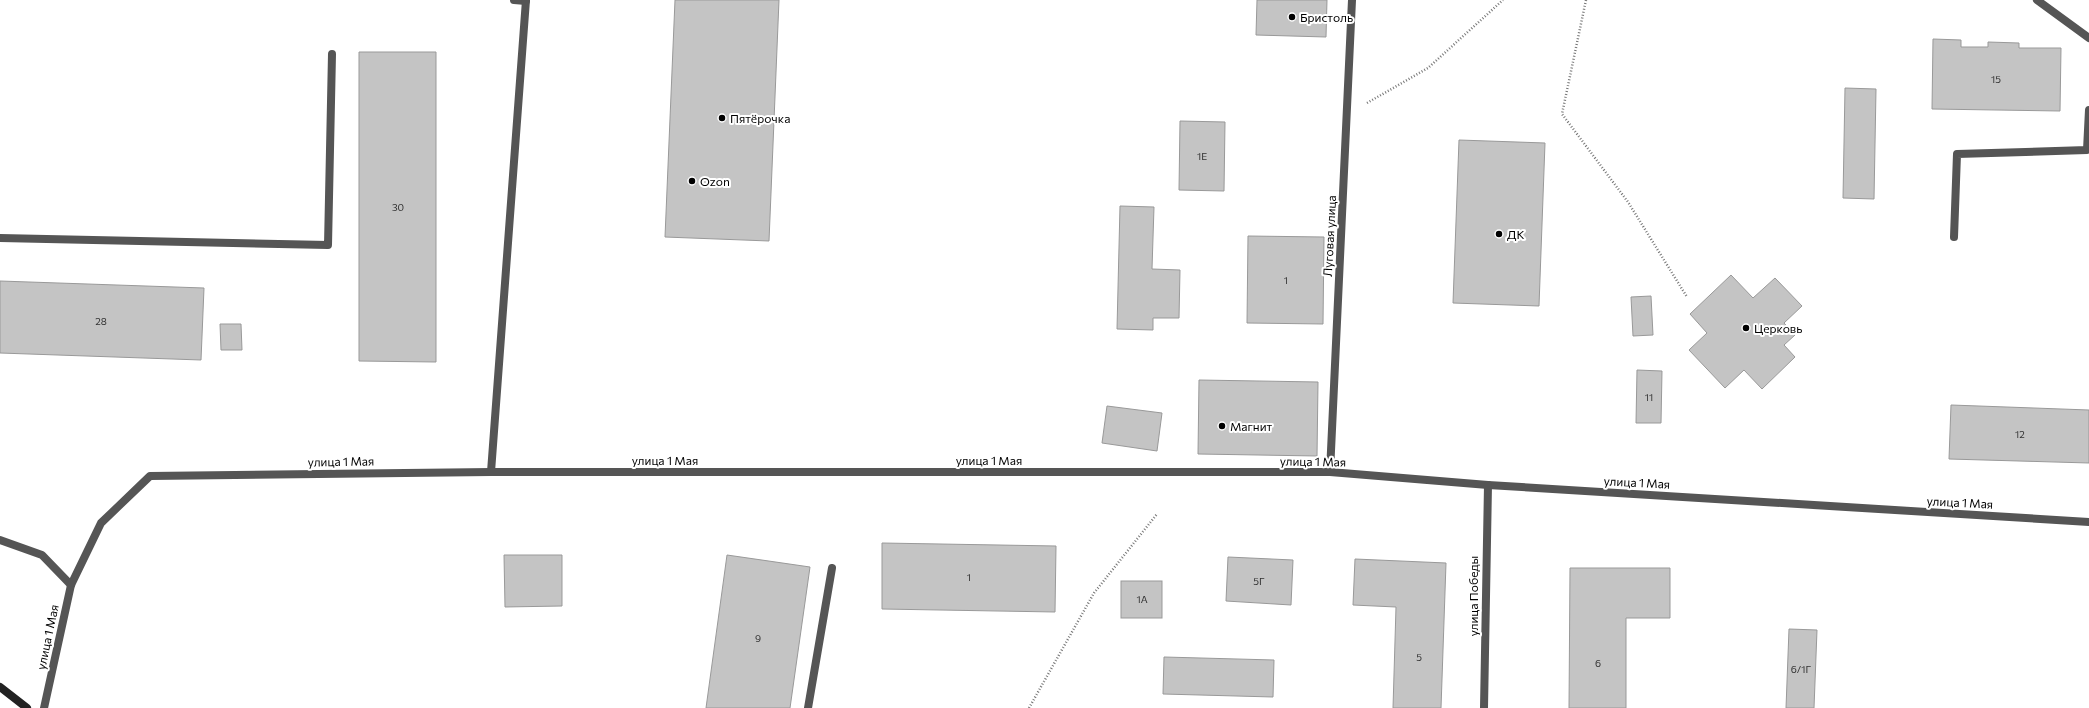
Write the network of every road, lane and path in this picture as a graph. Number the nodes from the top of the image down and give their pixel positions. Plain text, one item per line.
1 (514, 0) edge
2 (526, 0) edge
3 (1352, 0) edge
4 (1502, 0) edge
5 (1586, 0) edge
6 (2037, 0) edge
7 (2089, 38) edge
8 (332, 54) dead end
9 (1362, 106) dead end
10 (2089, 110) edge
11 (1954, 237) dead end
12 (0, 238) edge
13 (1687, 297) dead end
14 (491, 472) junction
15 (1330, 472) junction
16 (1488, 485) junction
17 (1158, 514) dead end
18 (2089, 522) edge
19 (0, 540) edge
20 (832, 568) dead end
21 (71, 585) junction
22 (0, 686) edge
23 (27, 708) edge
24 (44, 708) edge
25 (808, 708) edge
26 (1029, 708) edge
27 (1484, 708) edge

1 - 2 street
2 - 14 street
3 - 15 street, Луговая улица
4 - 9 path
5 - 13 path
6 - 7 street
8 - 12 street
10 - 11 street
14 - 15 street, улица 1 Мая
14 - 21 street, улица 1 Мая
15 - 16 street, улица 1 Мая
16 - 18 street, улица 1 Мая
16 - 27 street, улица Победы
17 - 26 path
19 - 21 street
20 - 25 street
21 - 24 street, улица 1 Мая
22 - 23 street

